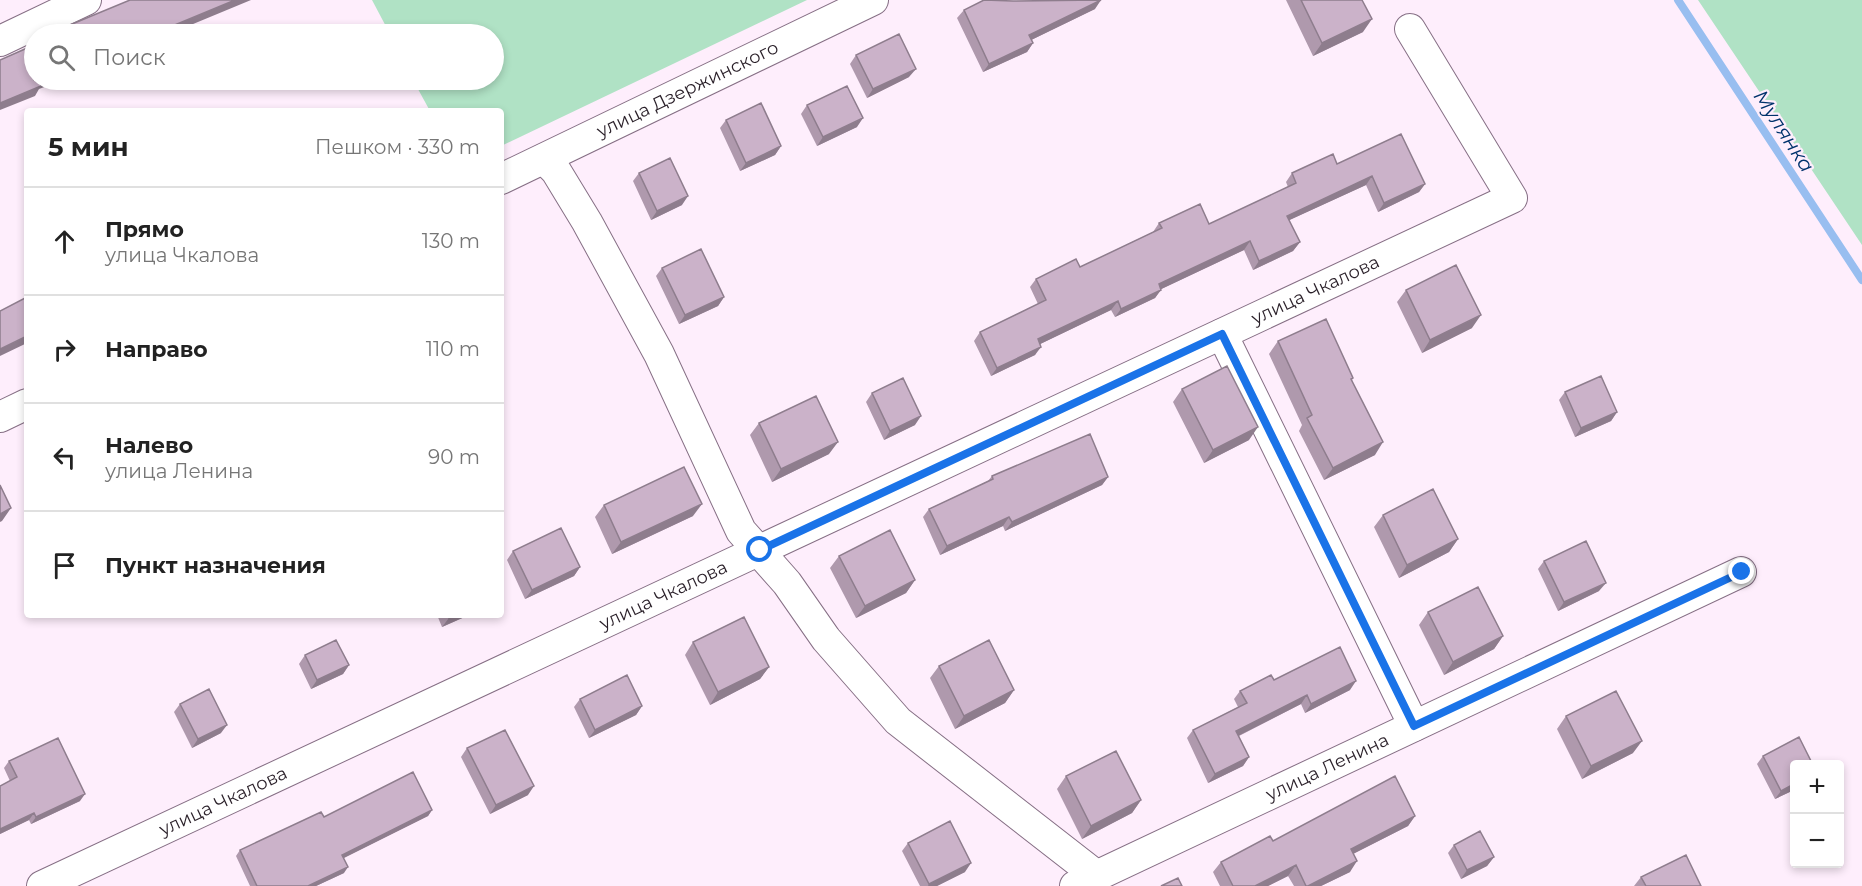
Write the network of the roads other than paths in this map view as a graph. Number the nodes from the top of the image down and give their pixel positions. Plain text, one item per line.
1 (86, 0) edge
2 (873, 0) edge
3 (36, 24) edge
4 (1410, 29) dead end
5 (24, 30) edge
6 (0, 41) edge
7 (544, 159) junction
8 (504, 178) edge
9 (1222, 334) junction
10 (24, 405) edge
11 (0, 417) edge
12 (760, 550) junction
13 (1742, 572) dead end
14 (1414, 726) junction
15 (1086, 881) edge
16 (42, 886) edge

1 - 3 street
2 - 7 street, улица Дзержинского
4 - 9 street, улица Чкалова
5 - 6 street
7 - 8 street, улица Дзержинского
7 - 12 street
9 - 12 street, улица Чкалова
9 - 14 street
10 - 11 street
12 - 15 street
12 - 16 street, улица Чкалова
13 - 14 street, улица Ленина
14 - 15 street, улица Ленина

